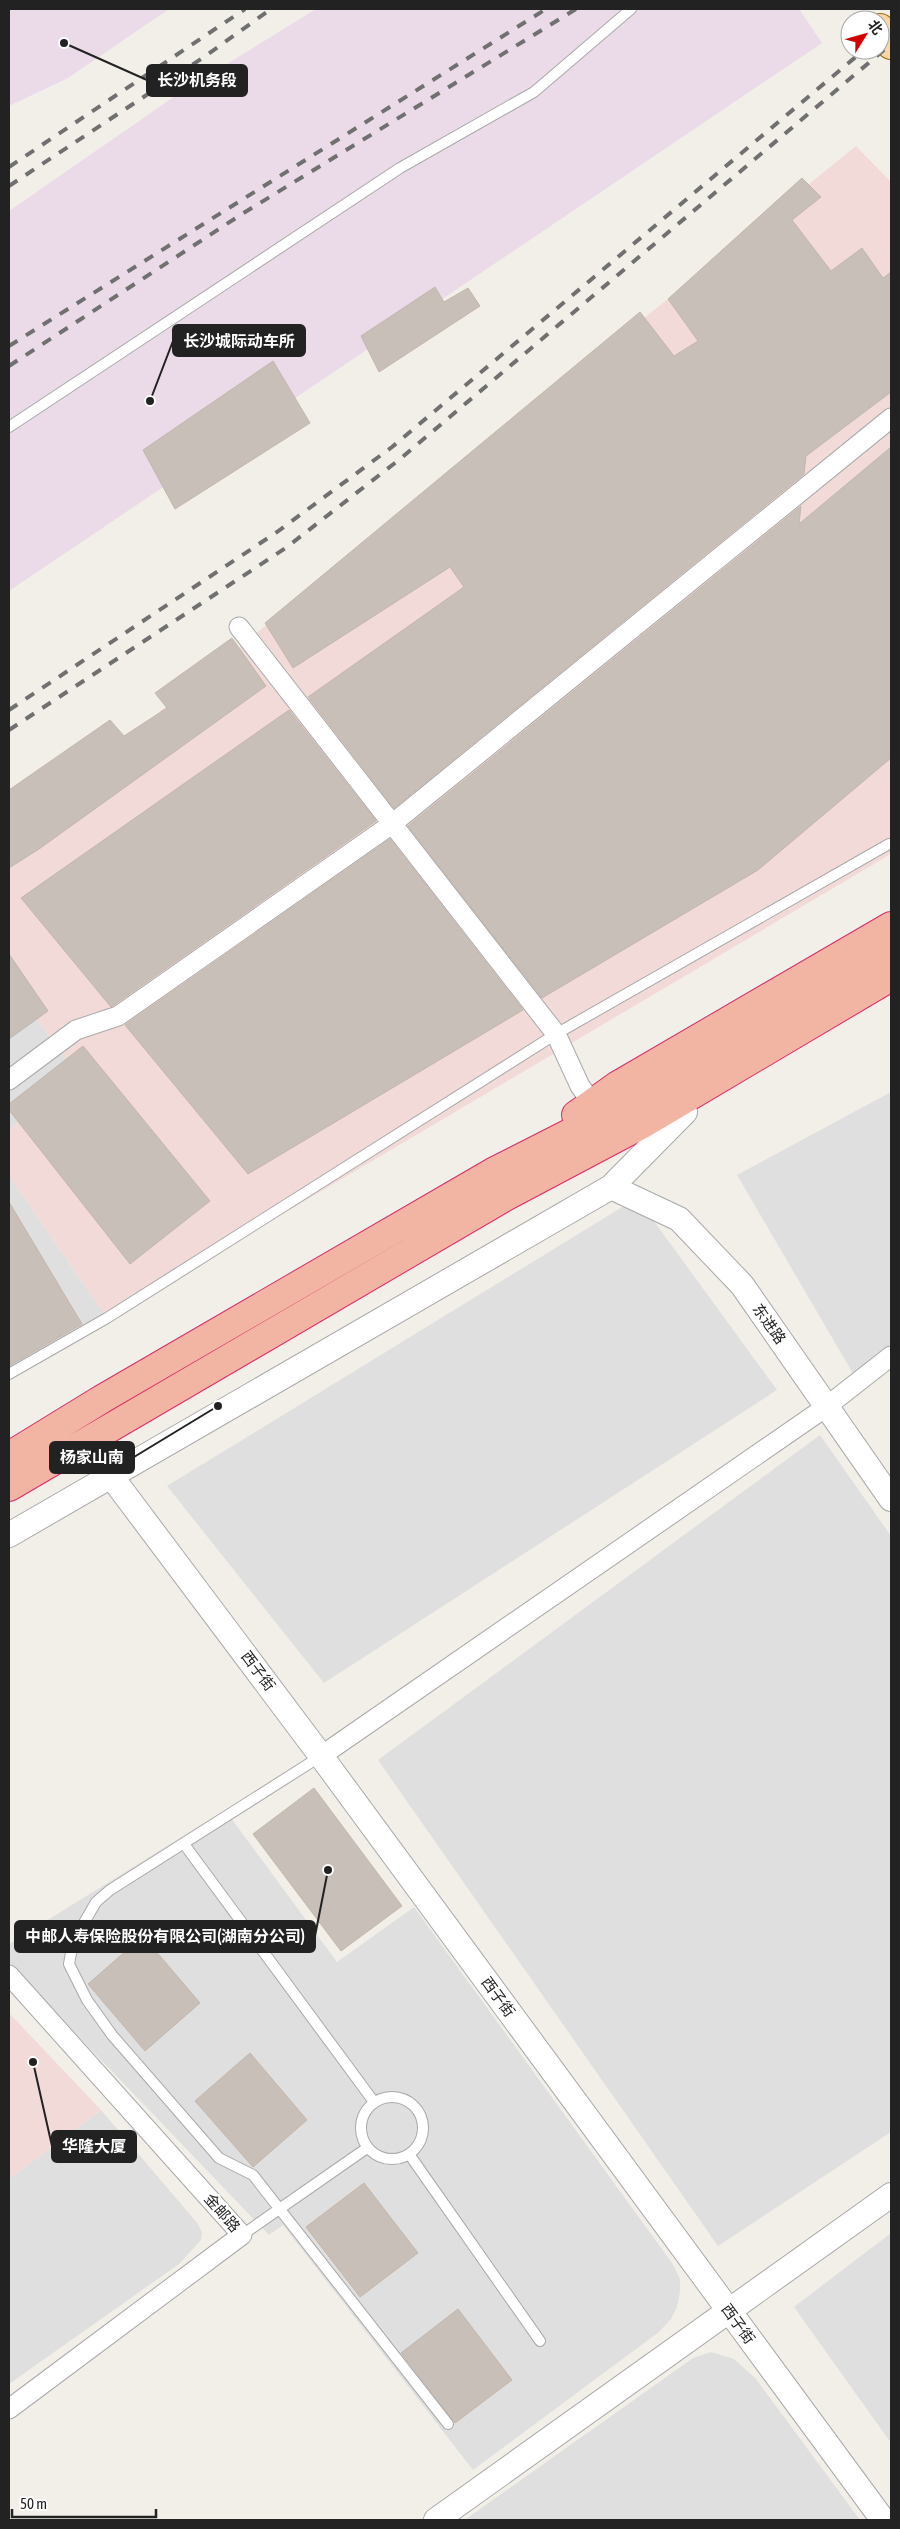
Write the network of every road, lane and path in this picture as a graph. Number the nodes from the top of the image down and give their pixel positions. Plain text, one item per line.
1 (631, 9) edge
2 (891, 418) edge
3 (9, 427) edge
4 (238, 627) dead end
5 (392, 824) junction
6 (889, 844) dead end
7 (891, 926) edge
8 (891, 951) edge
9 (891, 977) edge
10 (891, 994) edge
11 (556, 1034) junction
12 (9, 1080) edge
13 (593, 1104) junction
14 (685, 1112) junction
15 (633, 1115) junction
16 (492, 1172) junction
17 (611, 1187) junction
18 (505, 1197) junction
19 (891, 1356) edge
20 (9, 1374) edge
21 (826, 1408) junction
22 (9, 1456) edge
23 (111, 1476) junction
24 (9, 1487) edge
25 (891, 1499) edge
26 (9, 1535) edge
27 (321, 1756) junction
28 (184, 1844) junction
29 (9, 1975) edge
30 (374, 2102) junction
31 (367, 2148) junction
32 (409, 2154) junction
33 (891, 2195) edge
34 (280, 2209) junction
35 (242, 2235) junction
36 (729, 2311) junction
37 (540, 2341) dead end
38 (9, 2409) edge
39 (448, 2424) dead end
40 (446, 2517) edge
41 (882, 2520) edge

1 - 3 lane
2 - 5 street
4 - 5 street
5 - 11 street
5 - 12 street
6 - 11 lane
7 - 13 highway
8 - 15 highway
9 - 15 highway
10 - 14 highway
11 - 13 street
11 - 20 lane
13 - 16 highway
14 - 17 street
14 - 18 highway
15 - 16 highway
15 - 18 highway
16 - 22 highway
17 - 21 street, 东进路
17 - 23 street
18 - 24 highway
19 - 21 street
21 - 25 street, 东进路
21 - 27 street
23 - 26 street
23 - 27 street, 西子街
27 - 28 lane
27 - 36 street, 西子街
28 - 30 lane
28 - 34 lane
29 - 35 street, 金邮路
30 - 31 lane
30 - 32 lane
31 - 32 lane
31 - 34 lane
32 - 37 lane
33 - 36 street
34 - 35 lane
34 - 39 lane
35 - 38 street, 金邮路
36 - 40 street
36 - 41 street, 西子街

